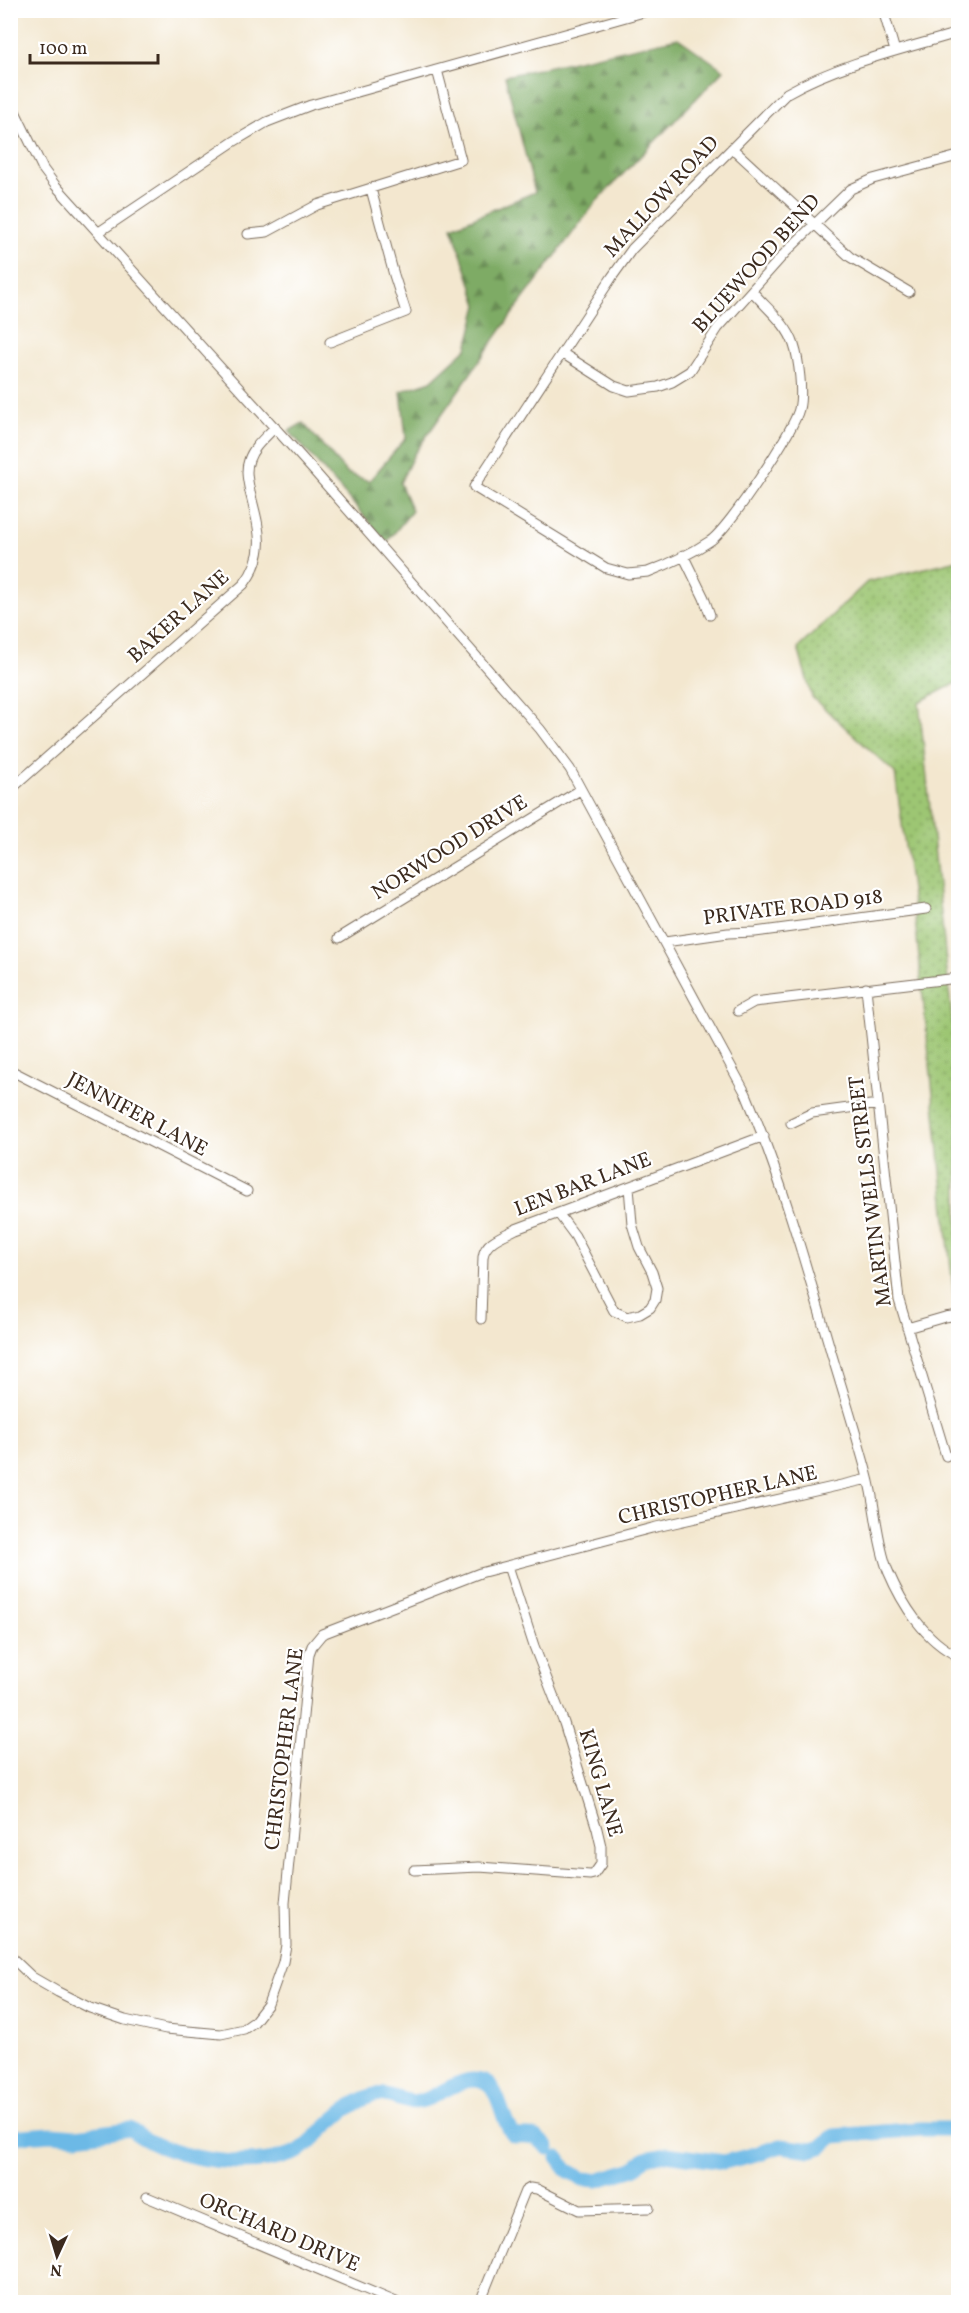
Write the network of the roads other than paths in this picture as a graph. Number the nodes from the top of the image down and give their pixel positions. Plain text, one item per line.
1 (651, 10) edge
2 (883, 10) edge
3 (958, 33) edge
4 (895, 51) junction
5 (437, 70) junction
6 (10, 101) edge
7 (732, 148) junction
8 (958, 156) edge
9 (371, 189) junction
10 (813, 223) junction
11 (99, 232) junction
12 (248, 234) dead end
13 (752, 291) junction
14 (909, 292) dead end
15 (330, 342) dead end
16 (562, 353) junction
17 (274, 427) junction
18 (683, 555) junction
19 (710, 615) dead end
20 (10, 790) edge
21 (580, 790) junction
22 (926, 909) dead end
23 (339, 938) dead end
24 (664, 942) junction
25 (958, 978) edge
26 (866, 988) junction
27 (738, 1011) dead end
28 (10, 1070) edge
29 (878, 1104) junction
30 (792, 1123) dead end
31 (764, 1136) junction
32 (629, 1186) junction
33 (247, 1191) dead end
34 (558, 1213) junction
35 (958, 1315) edge
36 (481, 1319) dead end
37 (907, 1328) junction
38 (946, 1456) dead end
39 (868, 1479) junction
40 (508, 1566) junction
41 (958, 1656) edge
42 (414, 1870) dead end
43 (10, 1956) edge
44 (147, 2197) dead end
45 (649, 2208) dead end
46 (396, 2302) edge
47 (480, 2302) edge

1 - 5 street
2 - 4 street
3 - 4 street, MALLOW ROAD
4 - 7 street, MALLOW ROAD
5 - 9 street
5 - 11 street
6 - 11 street
7 - 10 street
7 - 16 street, MALLOW ROAD
8 - 10 street, BLUEWOOD BEND
9 - 12 street
9 - 15 street
10 - 13 street, BLUEWOOD BEND
10 - 14 street
11 - 17 street
13 - 16 street, BLUEWOOD BEND
13 - 18 street
16 - 18 street, MALLOW ROAD
17 - 20 street, BAKER LANE
17 - 21 street
18 - 19 street
21 - 23 street, NORWOOD DRIVE
21 - 24 street
22 - 24 street, PRIVATE ROAD 918
24 - 31 street
25 - 26 street
26 - 27 street
26 - 29 street, MARTIN WELLS STREET
28 - 33 street, JENNIFER LANE
29 - 30 street
29 - 37 street, MARTIN WELLS STREET
31 - 32 street, LEN BAR LANE
31 - 39 street
32 - 34 street, LEN BAR LANE
32 - 34 street
34 - 36 street, LEN BAR LANE
35 - 37 street
37 - 38 street, MARTIN WELLS STREET
39 - 40 street, CHRISTOPHER LANE
39 - 41 street
40 - 42 street, KING LANE
40 - 43 street, CHRISTOPHER LANE
44 - 46 street, ORCHARD DRIVE
45 - 47 street

